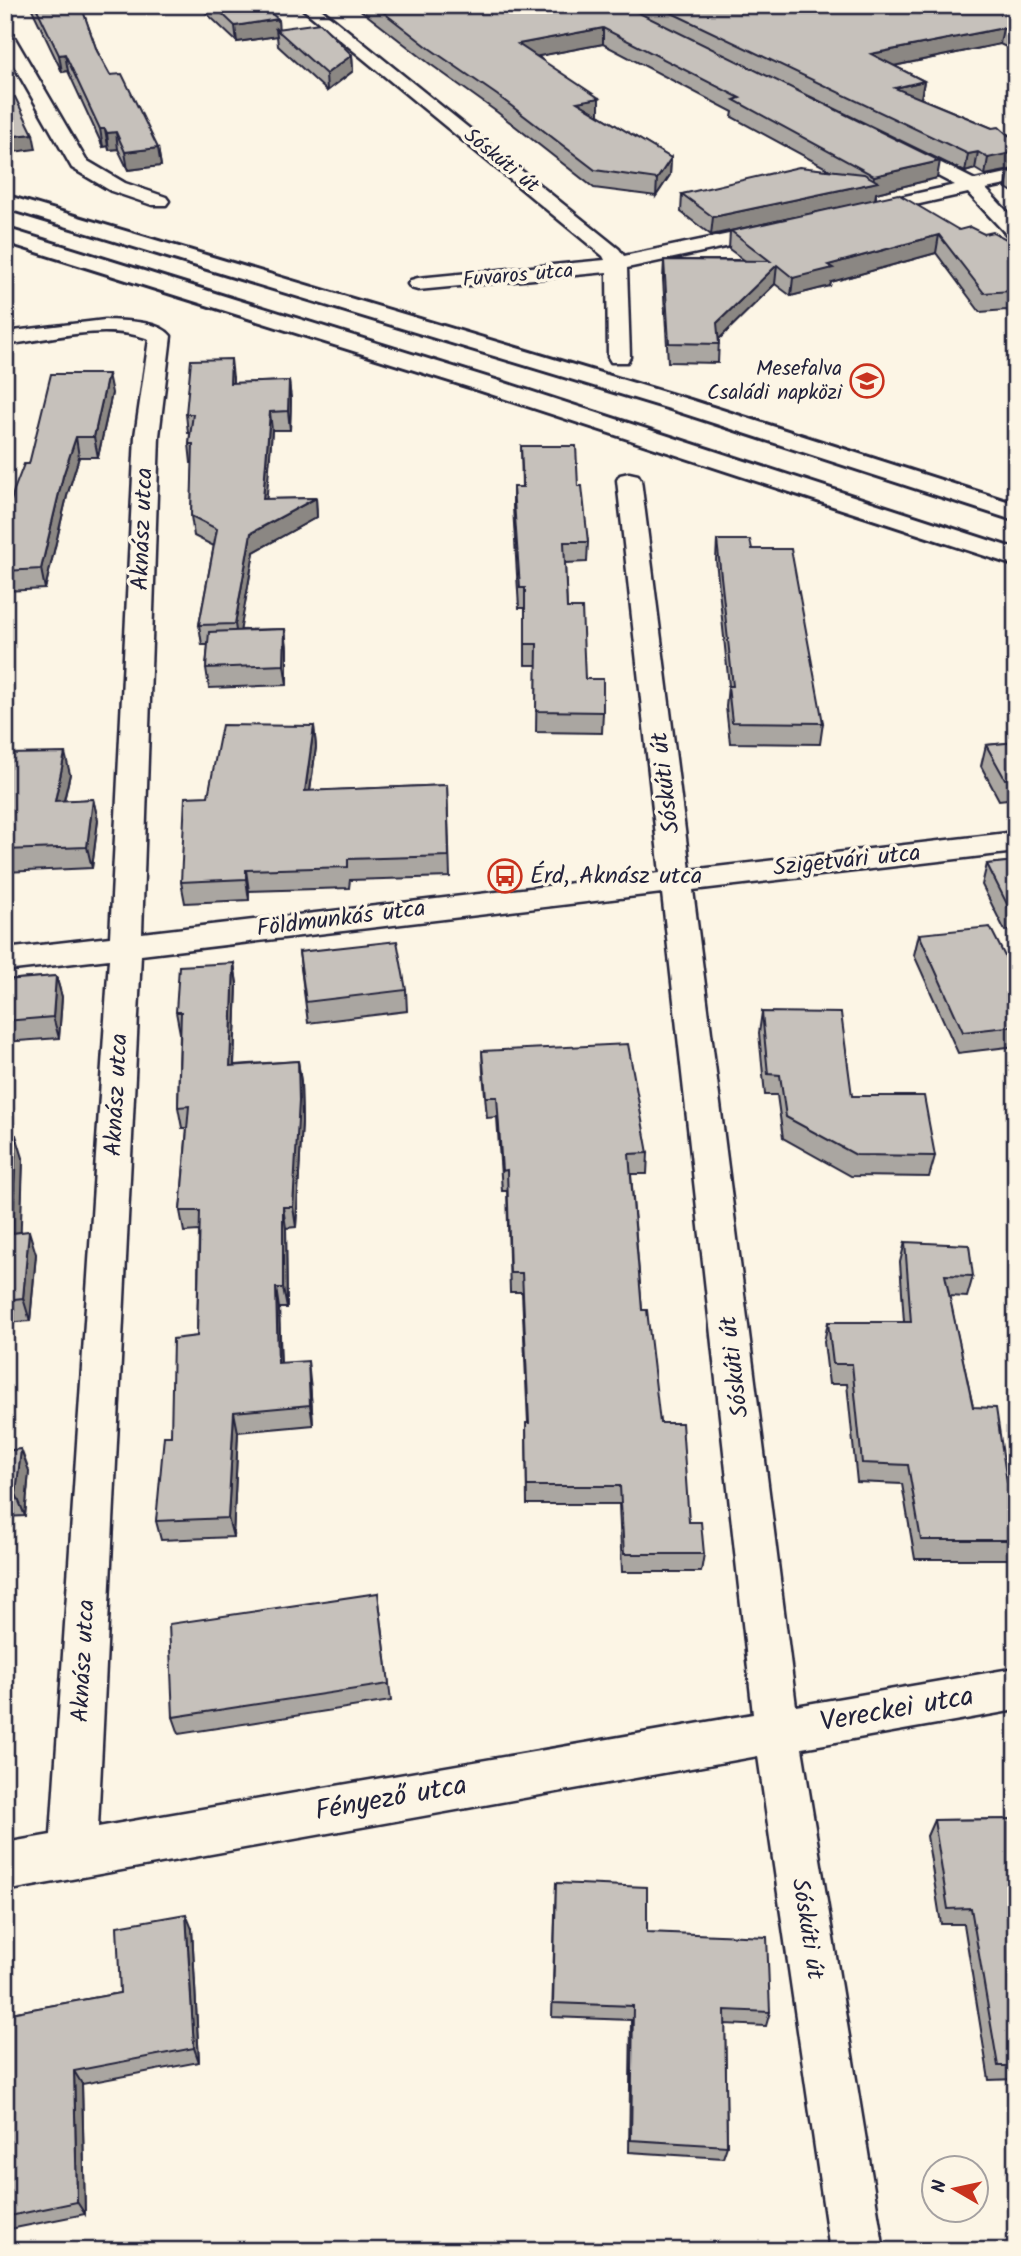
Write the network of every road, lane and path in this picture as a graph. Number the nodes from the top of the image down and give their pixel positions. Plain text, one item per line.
1 (306, 5) edge
2 (8, 47) edge
3 (874, 136) edge
4 (1016, 177) edge
5 (972, 186) junction
6 (5, 201) edge
7 (159, 201) dead end
8 (842, 215) edge
9 (802, 224) edge
10 (1016, 233) edge
11 (5, 235) edge
12 (617, 264) junction
13 (418, 284) dead end
14 (5, 339) edge
15 (620, 357) dead end
16 (629, 480) dead end
17 (1016, 513) edge
18 (1016, 558) edge
19 (1016, 842) edge
20 (678, 880) junction
21 (126, 944) junction
22 (5, 960) edge
23 (1016, 1689) edge
24 (777, 1731) junction
25 (73, 1855) junction
26 (5, 1867) edge
27 (856, 2251) edge

1 - 12 street, Sóskúti út
2 - 7 street
3 - 5 street
4 - 5 street
5 - 8 street
5 - 10 street
6 - 17 highway
9 - 12 street, Fuvaros utca
11 - 18 highway
12 - 13 street, Fuvaros utca
12 - 15 street
14 - 21 street, Aknász utca
16 - 20 street, Sóskúti út
19 - 20 street, Szigetvári utca
20 - 21 street, Földmunkás utca
20 - 24 street, Sóskúti út
21 - 22 street, Földmunkás utca
21 - 25 street, Aknász utca
23 - 24 street, Vereckei utca
24 - 25 street, Fényező utca
24 - 27 street, Sóskúti út
25 - 26 street, Fényező utca

